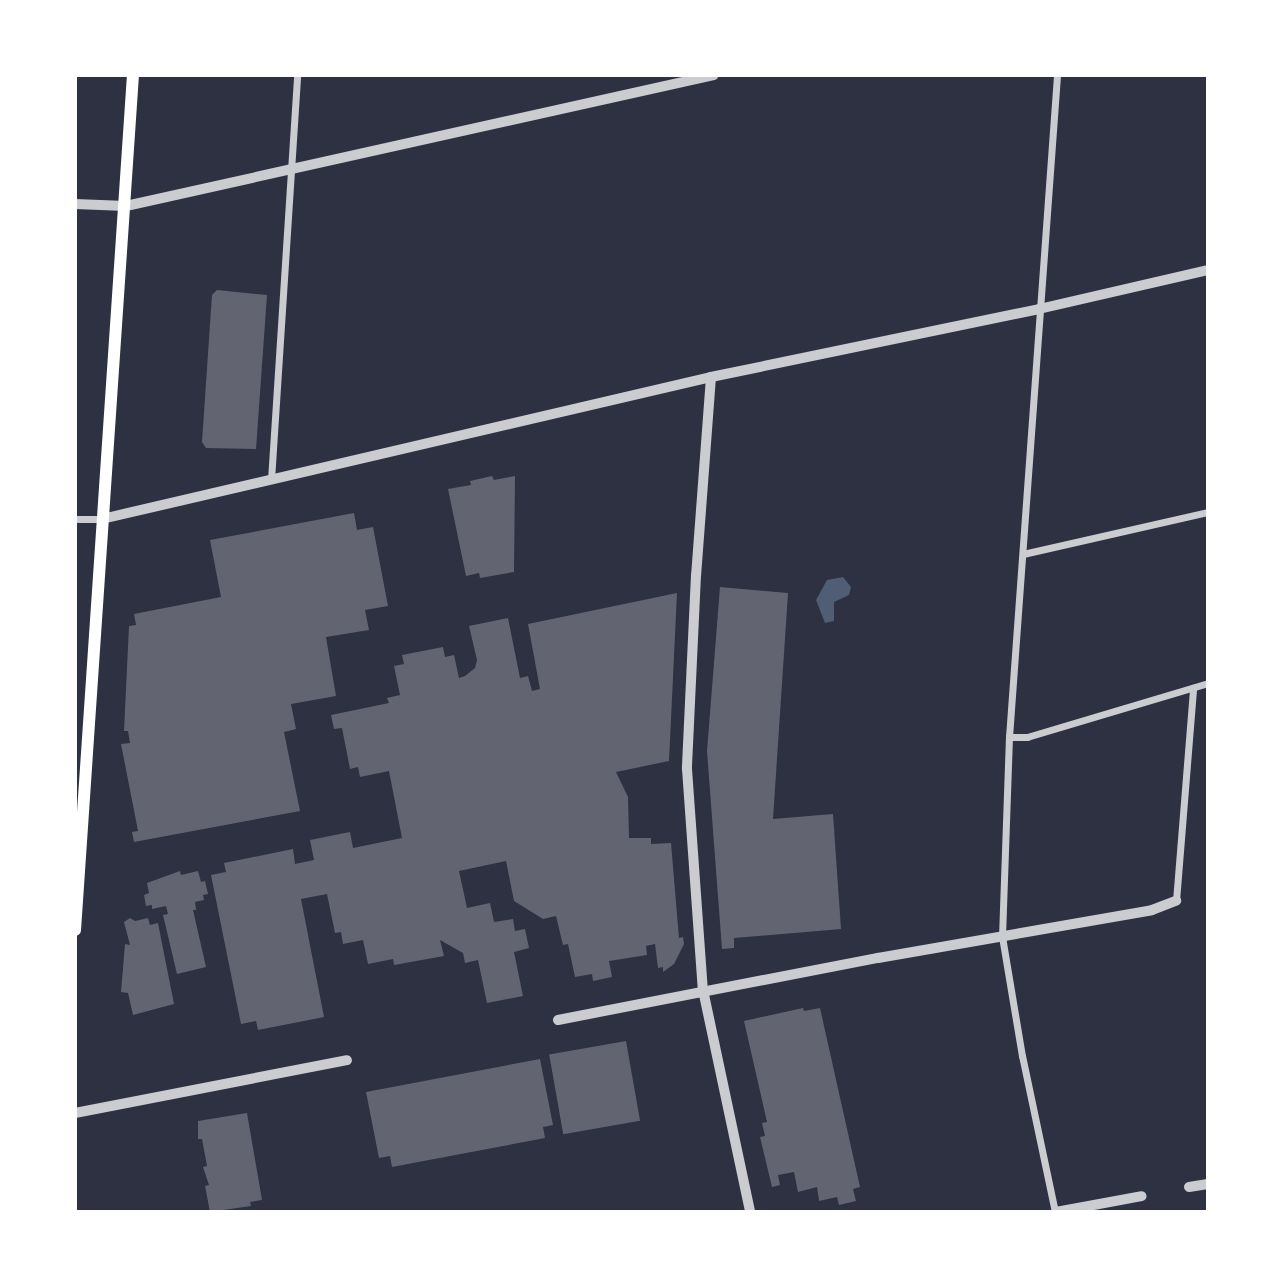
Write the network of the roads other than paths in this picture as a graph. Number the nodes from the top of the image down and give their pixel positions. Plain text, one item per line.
1 (133, 75) edge
2 (297, 75) edge
3 (714, 75) edge
4 (1057, 75) edge
5 (289, 172) junction
6 (75, 204) edge
7 (126, 206) junction
8 (1208, 270) edge
9 (1039, 309) junction
10 (711, 377) junction
11 (271, 480) junction
12 (1208, 512) edge
13 (75, 519) edge
14 (102, 519) junction
15 (1023, 554) junction
16 (1208, 683) edge
17 (1193, 688) junction
18 (1009, 737) junction
19 (1176, 901) joint
20 (75, 930) edge
21 (1002, 937) junction
22 (704, 990) junction
23 (558, 1020) dead end
24 (347, 1060) dead end
25 (75, 1113) edge
26 (1208, 1184) edge
27 (1189, 1187) dead end
28 (1142, 1196) dead end
29 (750, 1212) edge
30 (1056, 1212) edge

1 - 7 main road
2 - 5 street
3 - 5 street
4 - 9 street
5 - 7 street
5 - 11 street
6 - 7 street
7 - 14 main road
8 - 9 street
9 - 10 street
9 - 15 street
10 - 11 street
10 - 22 street
11 - 14 street
12 - 15 street
13 - 14 street
14 - 20 main road
15 - 18 street
16 - 17 street
17 - 18 street
17 - 19 street
18 - 21 street
19 - 21 street
21 - 22 street
21 - 30 street
22 - 23 street
22 - 29 street
24 - 25 street
26 - 27 street
28 - 30 street

